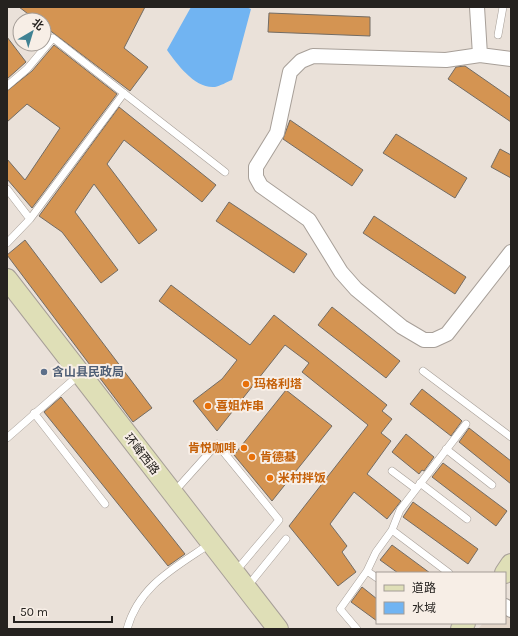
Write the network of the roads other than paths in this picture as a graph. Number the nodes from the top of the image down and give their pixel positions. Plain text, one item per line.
1 (477, 7) edge
2 (503, 7) edge
3 (498, 34) dead end
4 (480, 55) junction
5 (511, 59) edge
6 (7, 86) edge
7 (124, 93) junction
8 (224, 172) dead end
9 (7, 189) edge
10 (30, 219) junction
11 (7, 243) edge
12 (511, 252) edge
13 (7, 279) edge
14 (423, 370) dead end
15 (80, 374) junction
16 (34, 413) junction
17 (466, 424) dead end
18 (511, 437) edge
19 (7, 438) edge
20 (446, 449) junction
21 (392, 470) dead end
22 (492, 485) dead end
23 (418, 486) junction
24 (173, 494) junction
25 (105, 504) dead end
26 (467, 519) dead end
27 (392, 530) junction
28 (286, 539) dead end
29 (211, 543) junction
30 (511, 564) edge
31 (367, 571) junction
32 (449, 572) edge
33 (505, 572) edge
34 (234, 573) junction
35 (376, 577) edge
36 (246, 589) junction
37 (127, 629) edge
38 (278, 629) edge
39 (357, 629) edge

1 - 4 street
2 - 3 lane
4 - 5 street
4 - 12 street
6 - 7 lane
7 - 8 lane
7 - 10 lane
9 - 10 lane
10 - 11 lane
13 - 15 main road, 环峰西路
14 - 18 lane
15 - 16 lane
15 - 24 main road, 环峰西路
16 - 19 lane
16 - 25 lane
17 - 20 lane
20 - 22 lane
20 - 23 lane
21 - 23 lane
23 - 26 lane
23 - 27 lane
24 - 29 main road, 环峰西路
24 - 34 lane
27 - 31 lane
27 - 32 lane
28 - 36 lane
29 - 34 main road, 环峰西路
29 - 37 lane
30 - 33 main road
31 - 35 lane
31 - 39 lane
34 - 36 main road, 环峰西路
36 - 38 main road, 环峰西路

